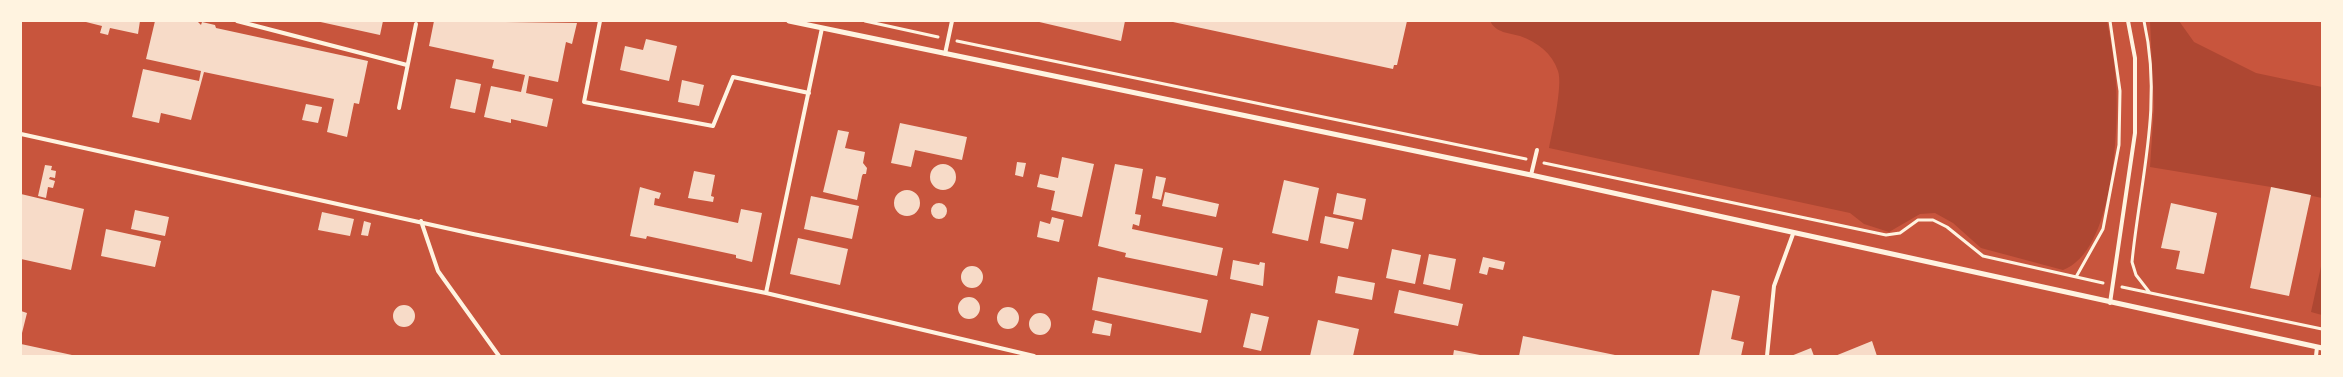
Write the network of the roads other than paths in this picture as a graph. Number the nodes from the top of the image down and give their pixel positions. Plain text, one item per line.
1 (237, 21) edge
2 (600, 21) edge
3 (790, 21) edge
4 (952, 21) edge
5 (2128, 21) edge
6 (416, 24) dead end
7 (822, 28) junction
8 (945, 54) junction
9 (408, 64) junction
10 (810, 93) junction
11 (399, 108) dead end
12 (21, 134) edge
13 (1537, 150) dead end
14 (1531, 175) junction
15 (421, 221) junction
16 (1793, 234) junction
17 (766, 293) junction
18 (2110, 303) junction
19 (2320, 348) edge
20 (499, 356) edge
21 (1034, 356) edge
22 (1767, 356) edge
23 (2316, 356) edge

1 - 9 lane
2 - 10 lane
3 - 7 street
4 - 8 lane
5 - 18 lane
6 - 9 lane
7 - 8 street
7 - 10 lane
8 - 14 street
9 - 11 lane
10 - 17 lane
12 - 15 lane
13 - 14 lane
14 - 16 street
15 - 17 lane
15 - 20 lane
16 - 18 street
16 - 22 lane
17 - 21 lane
18 - 19 street
19 - 23 lane

